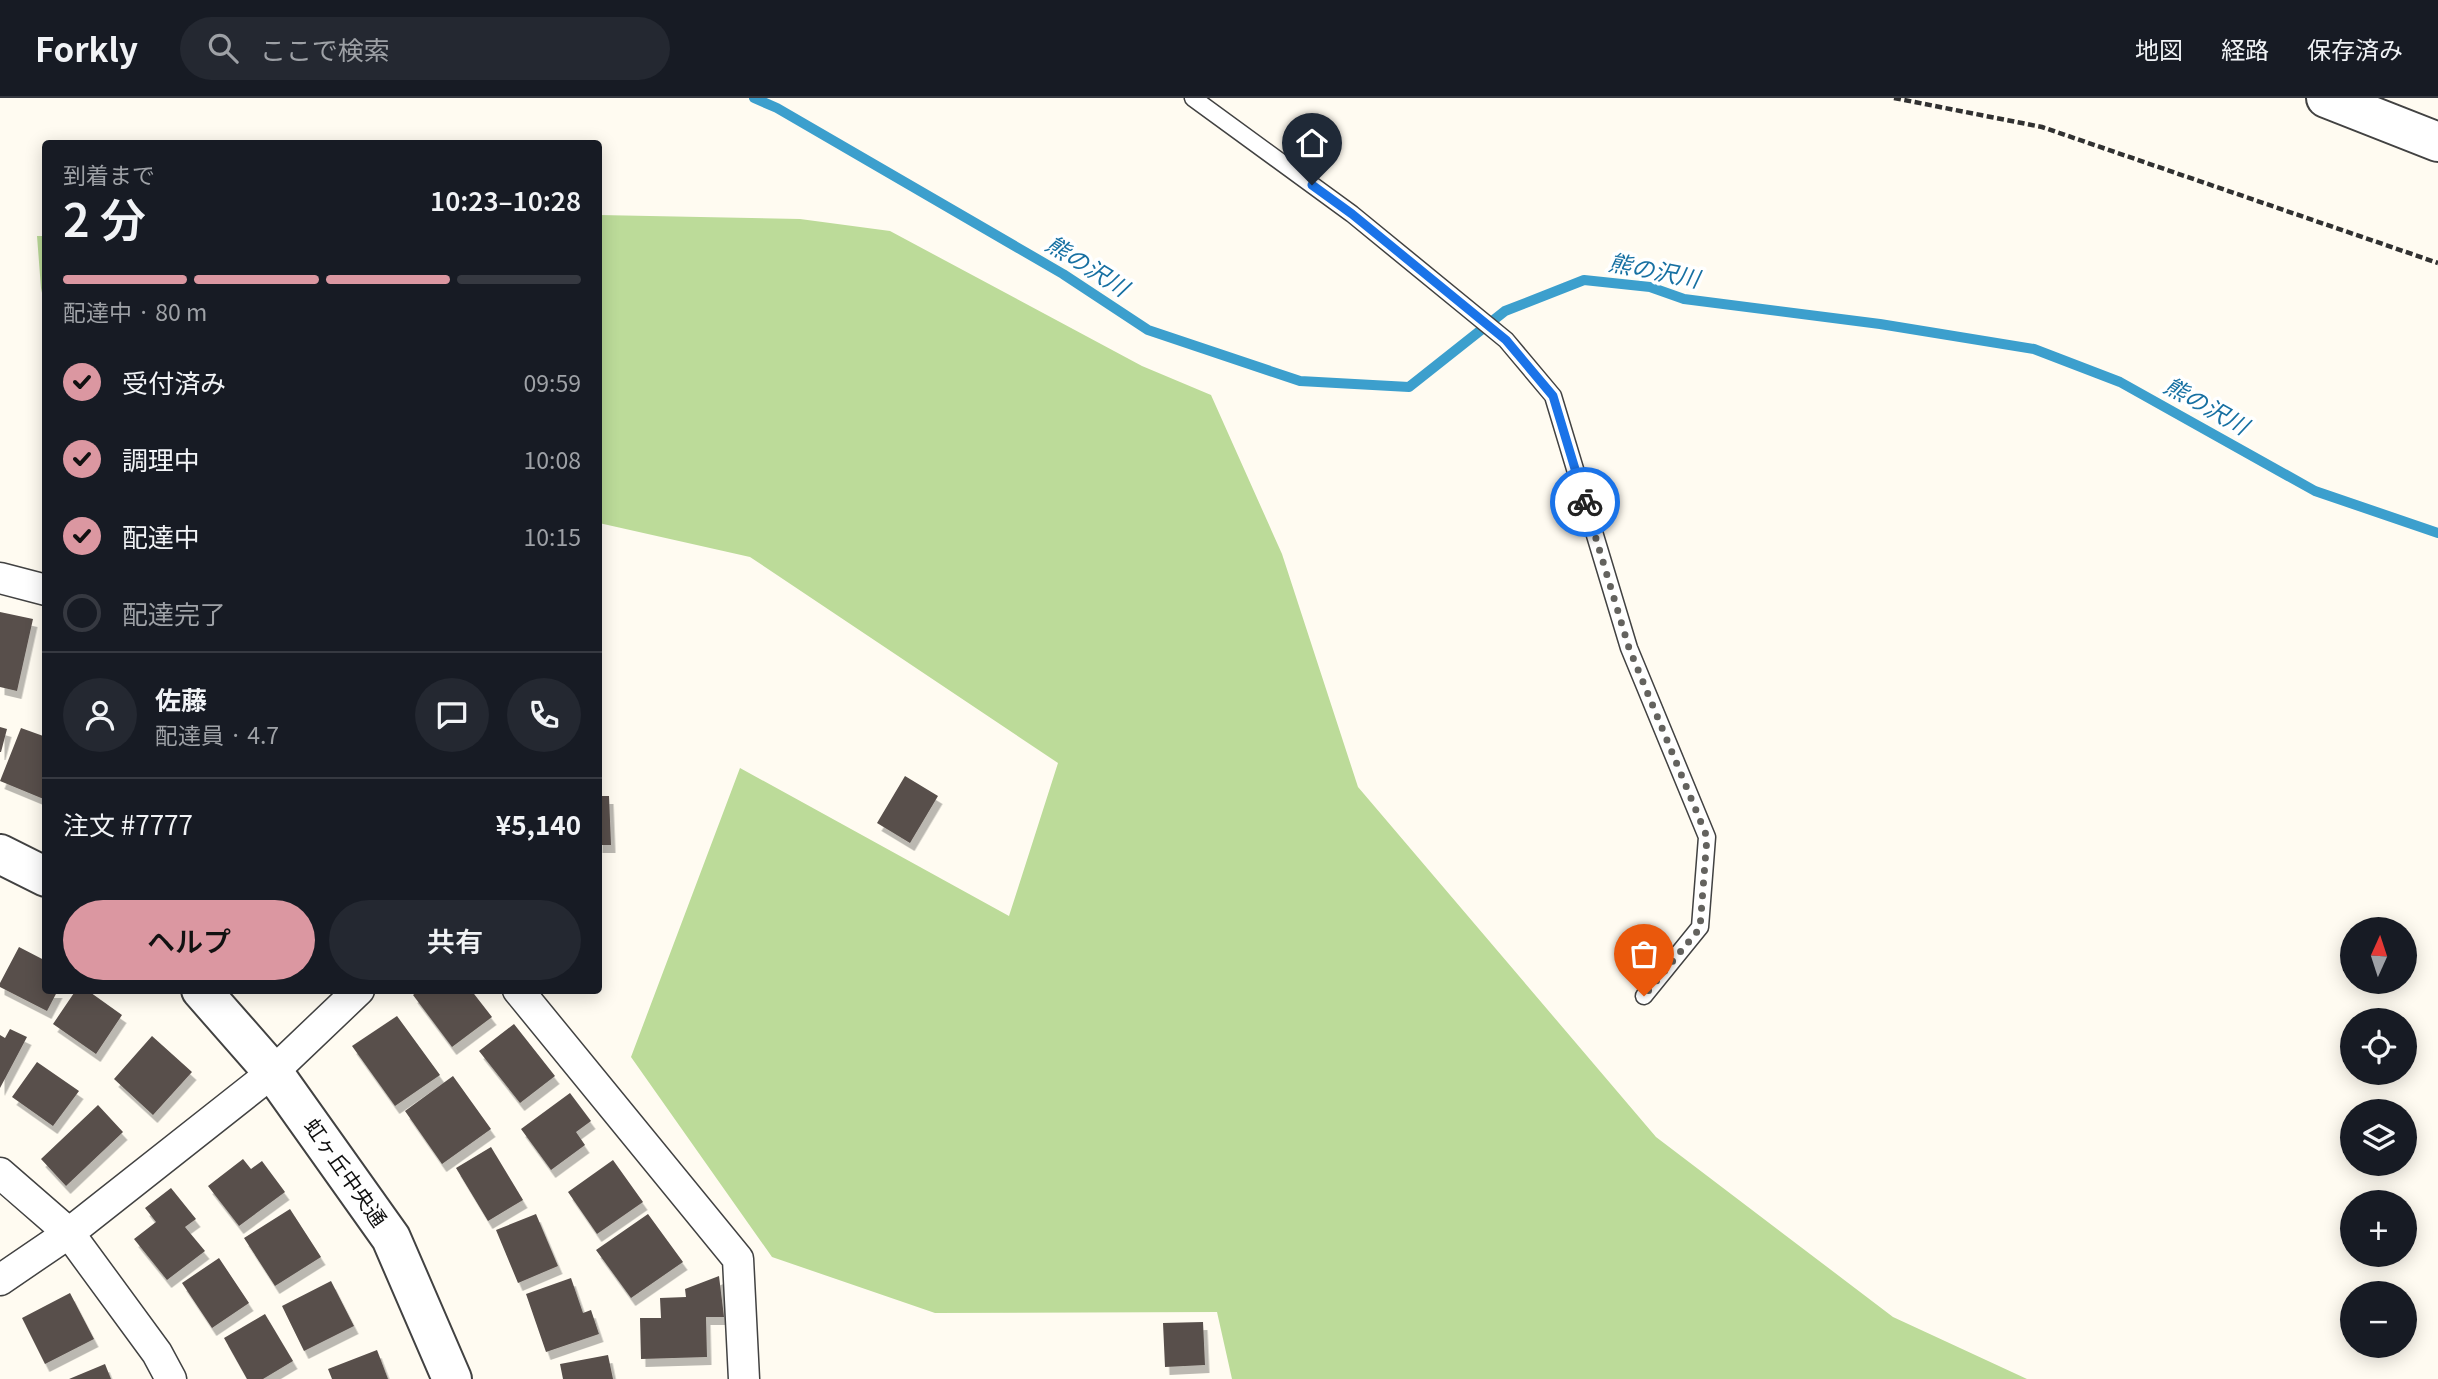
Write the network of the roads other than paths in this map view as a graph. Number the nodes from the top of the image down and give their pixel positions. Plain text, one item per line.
1 (1193, 98) edge
2 (2326, 98) edge
3 (2438, 142) edge
4 (0, 578) edge
5 (42, 589) edge
6 (0, 854) edge
7 (42, 875) edge
8 (205, 994) edge
9 (355, 994) edge
10 (521, 994) edge
11 (1644, 996) dead end
12 (273, 1072) junction
13 (0, 1173) edge
14 (69, 1233) junction
15 (0, 1280) edge
16 (171, 1379) edge
17 (452, 1379) edge
18 (744, 1379) edge

1 - 11 lane
2 - 3 street
4 - 5 street
6 - 7 street
8 - 12 street, 虹ヶ丘中央通
9 - 12 street
10 - 18 street
12 - 14 street
12 - 17 street, 虹ヶ丘中央通
13 - 14 street
14 - 15 street
14 - 16 street

